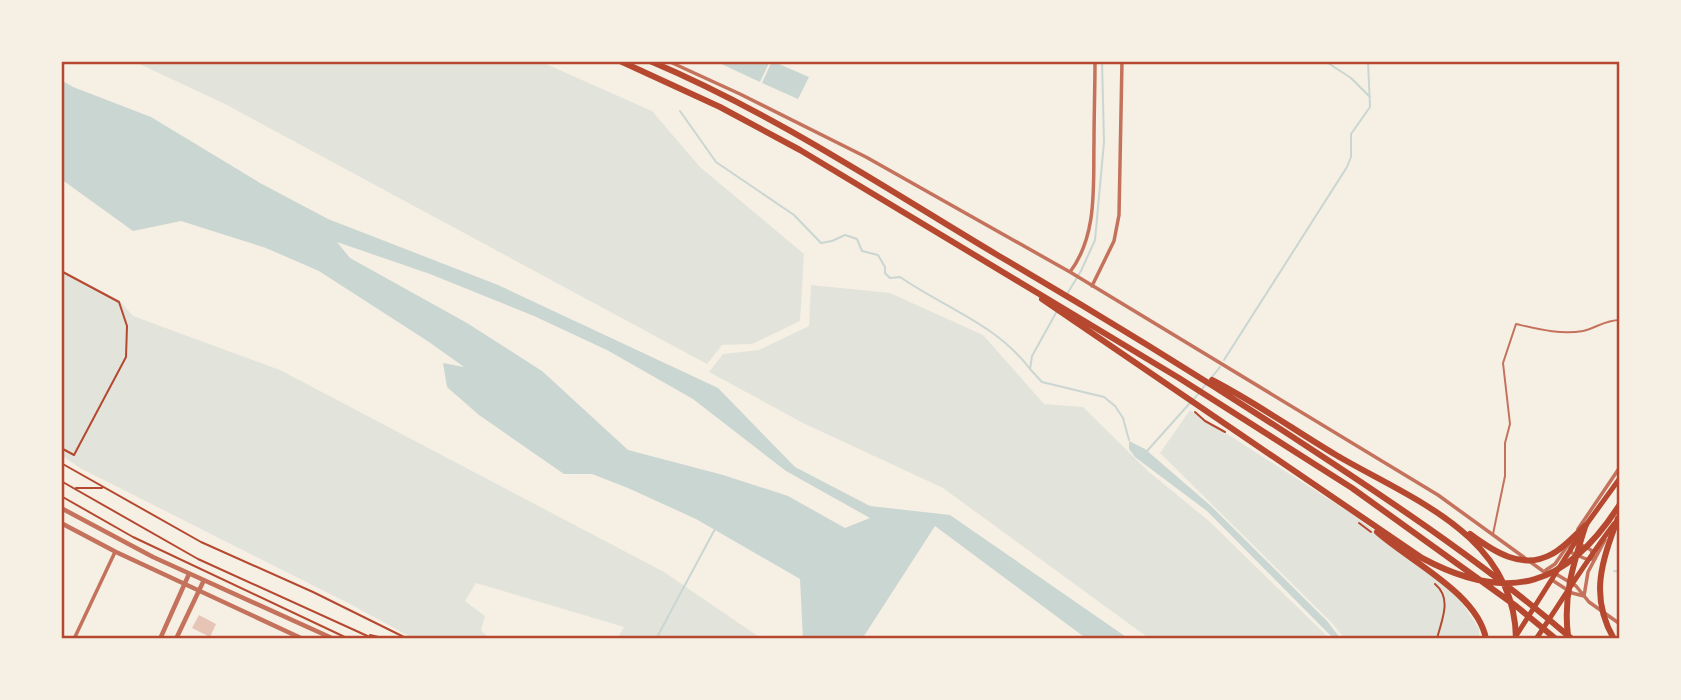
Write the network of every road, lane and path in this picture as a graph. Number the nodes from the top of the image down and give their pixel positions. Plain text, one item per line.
1 (620, 61) edge
2 (650, 61) edge
3 (668, 61) edge
4 (1095, 61) edge
5 (1122, 61) edge
6 (61, 271) edge
7 (1070, 272) junction
8 (1008, 274) junction
9 (1092, 286) junction
10 (1620, 320) edge
11 (1183, 366) junction
12 (1193, 410) dead end
13 (1228, 433) dead end
14 (61, 448) edge
15 (61, 463) edge
16 (1620, 467) edge
17 (1620, 478) edge
18 (61, 481) edge
19 (73, 487) junction
20 (103, 488) junction
21 (61, 496) edge
22 (1620, 504) edge
23 (61, 508) edge
24 (1619, 515) edge
25 (1357, 518) junction
26 (61, 523) edge
27 (1586, 525) junction
28 (1460, 527) junction
29 (1371, 532) dead end
30 (1493, 535) junction
31 (1569, 544) junction
32 (116, 552) junction
33 (1595, 559) junction
34 (1545, 571) junction
35 (189, 574) junction
36 (204, 580) junction
37 (1431, 581) dead end
38 (184, 584) junction
39 (198, 590) junction
40 (1568, 593) junction
41 (1584, 596) junction
42 (1620, 624) edge
43 (365, 635) junction
44 (301, 638) edge
45 (1515, 638) edge
46 (74, 639) edge
47 (160, 639) edge
48 (176, 639) edge
49 (334, 639) edge
50 (349, 639) edge
51 (374, 639) edge
52 (387, 639) edge
53 (408, 639) edge
54 (1437, 639) edge
55 (1486, 639) edge
56 (1536, 639) edge
57 (1556, 639) edge
58 (1570, 639) edge
59 (1614, 639) edge

1 - 8 highway
2 - 11 highway
3 - 7 street
4 - 7 street
5 - 9 street
6 - 14 path
7 - 9 street
8 - 25 highway
8 - 57 highway
9 - 30 street
10 - 30 lane
11 - 28 highway
11 - 58 highway
12 - 13 path
15 - 20 path
16 - 31 street
17 - 27 main road
18 - 19 path
19 - 20 path
19 - 43 path
20 - 53 path
21 - 50 path
22 - 25 highway
23 - 35 street
24 - 33 street
24 - 40 main road
24 - 59 highway
25 - 29 path
25 - 55 highway
26 - 32 street
27 - 28 highway
27 - 40 highway
27 - 45 main road
28 - 45 highway
30 - 34 street
31 - 33 street
31 - 33 street
31 - 34 street
32 - 38 street
32 - 46 street
33 - 41 street
34 - 41 street
34 - 41 street
35 - 36 street
35 - 38 street
36 - 39 street
36 - 49 street
37 - 54 path
38 - 39 street
38 - 47 street
39 - 44 street
39 - 48 street
40 - 56 main road
40 - 58 highway
41 - 42 street
43 - 51 path
43 - 52 path

